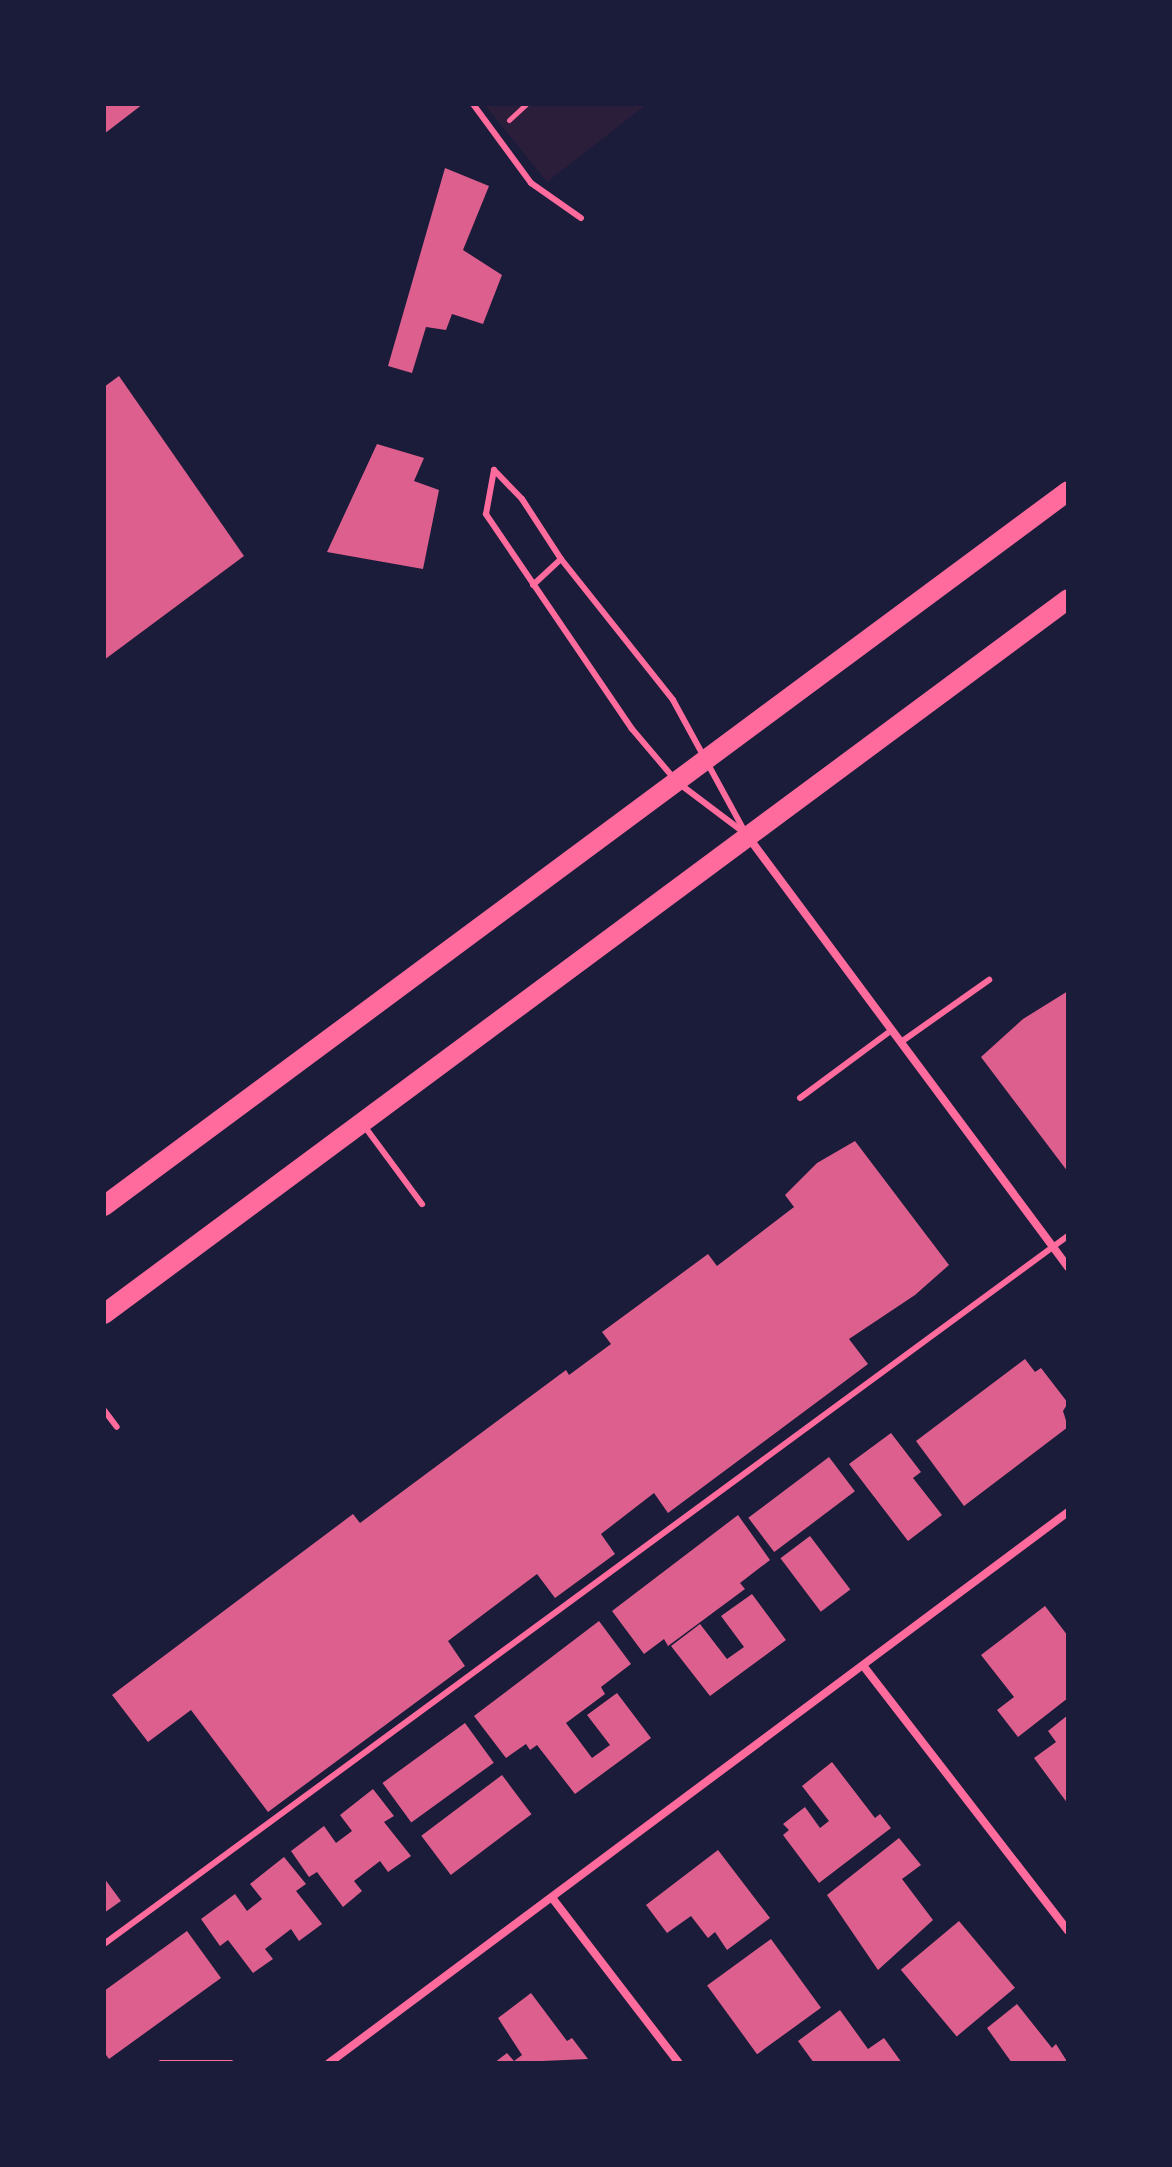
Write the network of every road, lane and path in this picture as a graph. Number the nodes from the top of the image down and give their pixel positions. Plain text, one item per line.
1 (473, 104) edge
2 (581, 218) dead end
3 (1068, 491) edge
4 (561, 559) junction
5 (533, 585) junction
6 (1068, 599) edge
7 (708, 757) junction
8 (677, 782) junction
9 (746, 834) junction
10 (989, 980) dead end
11 (892, 1030) junction
12 (901, 1042) junction
13 (800, 1098) dead end
14 (362, 1123) junction
15 (422, 1204) dead end
16 (104, 1206) edge
17 (1068, 1236) edge
18 (1053, 1247) junction
19 (1068, 1267) edge
20 (104, 1314) edge
21 (104, 1410) edge
22 (117, 1427) dead end
23 (1068, 1512) edge
24 (865, 1668) junction
25 (553, 1899) junction
26 (1068, 1931) edge
27 (104, 1944) edge
28 (161, 2063) edge
29 (231, 2063) edge
30 (329, 2063) edge
31 (679, 2063) edge

1 - 2 lane
3 - 7 main road
4 - 5 lane
4 - 5 lane
4 - 7 lane
5 - 8 lane
6 - 9 main road
7 - 8 main road
7 - 9 lane
8 - 9 lane
8 - 16 main road
9 - 11 street
9 - 14 main road
10 - 12 lane
11 - 12 street
11 - 13 lane
12 - 18 street
14 - 15 lane
14 - 20 main road
17 - 18 lane
18 - 19 street
18 - 27 lane
21 - 22 lane
23 - 24 street
24 - 25 street
24 - 26 street
25 - 30 street
25 - 31 street
28 - 29 lane

